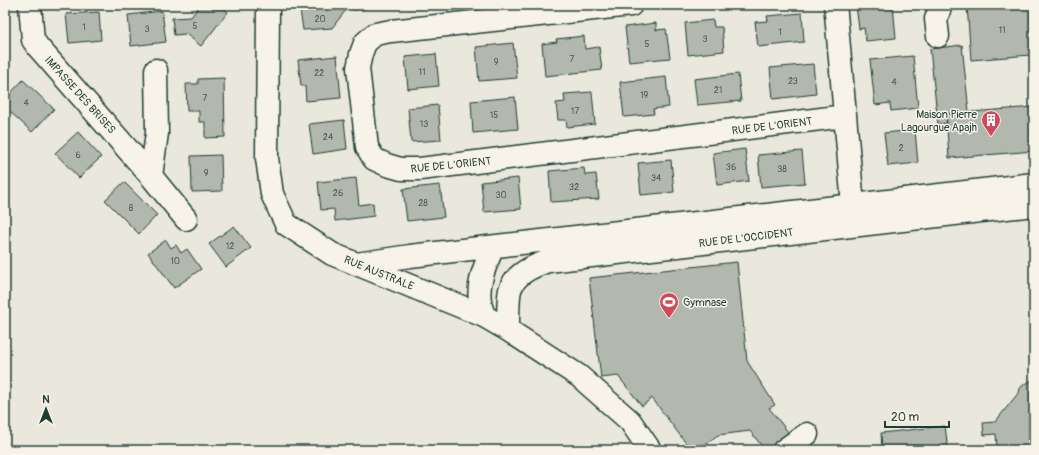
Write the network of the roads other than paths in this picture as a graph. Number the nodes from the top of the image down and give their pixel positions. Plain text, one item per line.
1 (30, 5) edge
2 (268, 5) edge
3 (631, 5) edge
4 (835, 5) edge
5 (941, 5) edge
6 (938, 36) dead end
7 (156, 70) dead end
8 (845, 116) junction
9 (151, 176) junction
10 (1034, 184) edge
11 (852, 205) junction
12 (1034, 205) edge
13 (186, 219) dead end
14 (493, 247) junction
15 (356, 264) junction
16 (484, 316) junction
17 (508, 330) junction
18 (807, 434) dead end
19 (650, 450) edge
20 (784, 450) edge

1 - 9 street, IMPASSE DES BRISES
2 - 15 street, RUE AUSTRALE
3 - 8 street, RUE DE L'ORIENT
4 - 8 street
5 - 6 street
7 - 9 street
8 - 11 street
9 - 13 street, IMPASSE DES BRISES
10 - 11 street, RUE DE L'OCCIDENT
11 - 14 street, RUE DE L'OCCIDENT
12 - 17 street, RUE DE L'OCCIDENT
14 - 15 street, RUE DE L'OCCIDENT
14 - 16 street
15 - 16 street, RUE AUSTRALE
16 - 17 street, RUE AUSTRALE
17 - 19 street, RUE AUSTRALE
18 - 20 street

